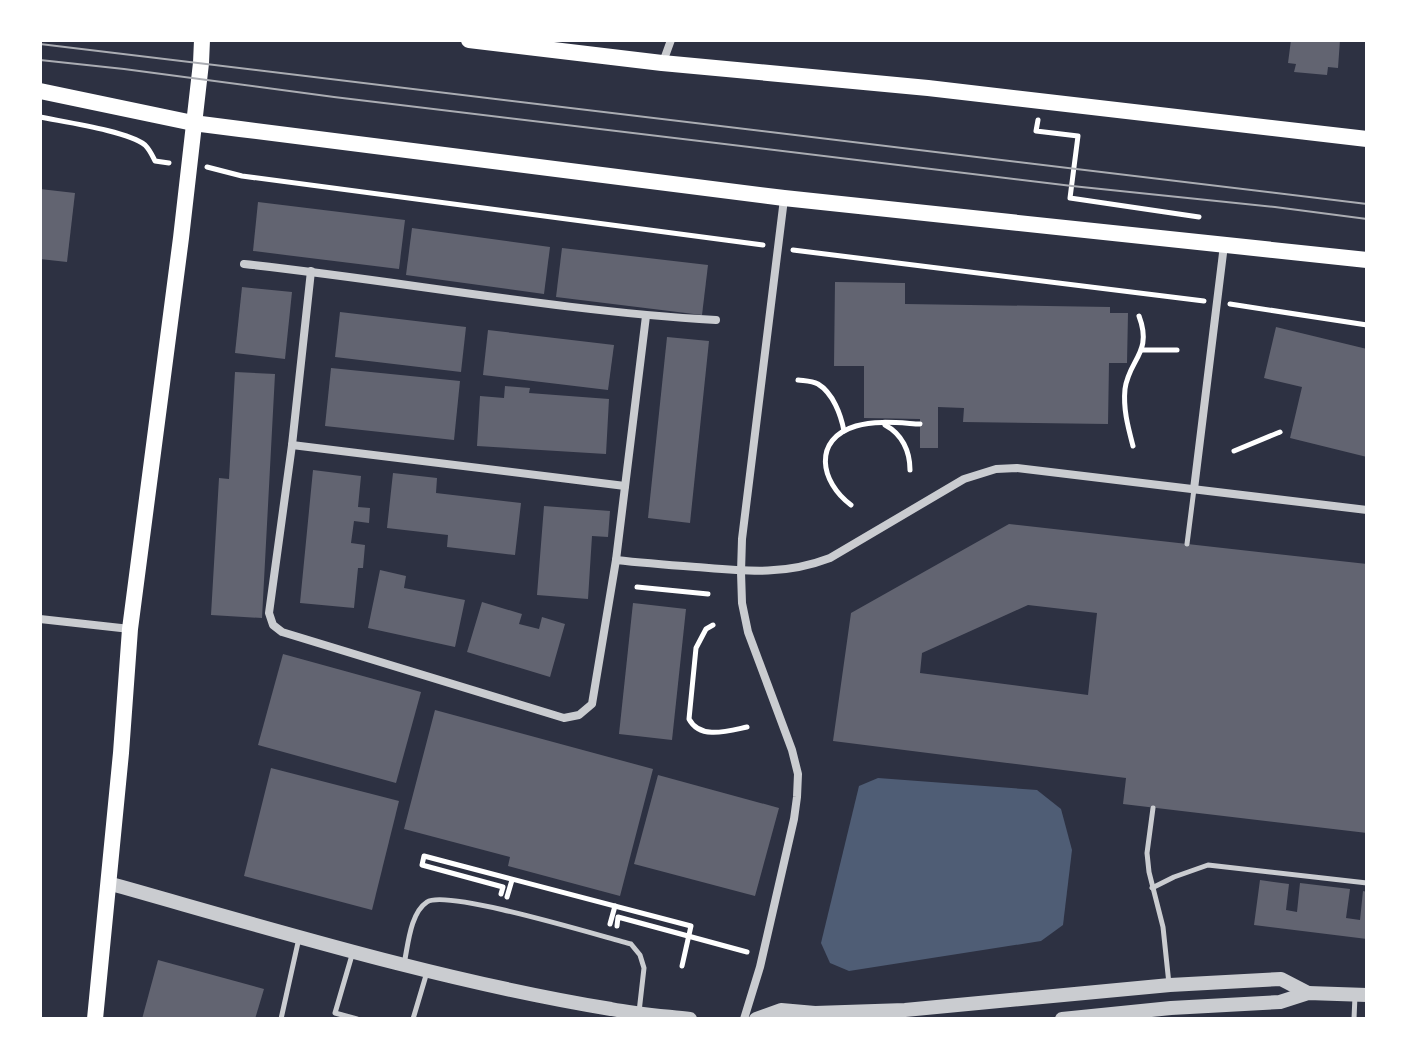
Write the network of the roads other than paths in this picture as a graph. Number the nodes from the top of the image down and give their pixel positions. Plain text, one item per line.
1 (202, 40) edge
2 (469, 40) edge
3 (671, 40) edge
4 (662, 63) junction
5 (40, 91) edge
6 (193, 123) junction
7 (1367, 139) edge
8 (784, 198) junction
9 (1224, 245) junction
10 (1367, 260) edge
11 (244, 264) dead end
12 (311, 271) junction
13 (646, 316) junction
14 (716, 320) dead end
15 (292, 445) junction
16 (625, 486) junction
17 (1194, 489) junction
18 (1367, 510) edge
19 (1187, 544) dead end
20 (616, 560) junction
21 (741, 572) junction
22 (40, 619) edge
23 (130, 629) junction
24 (1153, 808) dead end
25 (108, 883) junction
26 (1367, 883) edge
27 (1152, 888) junction
28 (300, 936) junction
29 (353, 951) junction
30 (404, 965) junction
31 (427, 971) junction
32 (1170, 985) junction
33 (1308, 993) junction
34 (1361, 994) edge
35 (639, 1013) junction
36 (95, 1019) edge
37 (281, 1019) edge
38 (357, 1019) edge
39 (413, 1019) edge
40 (690, 1019) edge
41 (744, 1019) edge
42 (756, 1019) edge
43 (1062, 1019) edge
44 (1354, 1019) edge

1 - 6 main road
2 - 4 main road
3 - 4 street
4 - 7 main road
5 - 6 main road
6 - 8 main road
6 - 23 main road
8 - 9 main road
8 - 21 street
9 - 10 main road
9 - 17 street
11 - 12 street
12 - 13 street
12 - 15 street
13 - 14 street
13 - 16 street
15 - 16 street
15 - 20 street
16 - 20 street
17 - 18 street
17 - 19 lane
17 - 21 street
20 - 21 street
21 - 41 street
22 - 23 street
23 - 25 main road
24 - 27 lane
25 - 28 street
25 - 36 main road
26 - 27 lane
27 - 32 lane
28 - 29 street
28 - 37 lane
29 - 30 street
29 - 38 lane
30 - 31 street
30 - 35 lane
31 - 35 street
31 - 39 lane
32 - 33 street
32 - 42 street
33 - 34 street
33 - 43 street
34 - 44 lane
35 - 40 street

